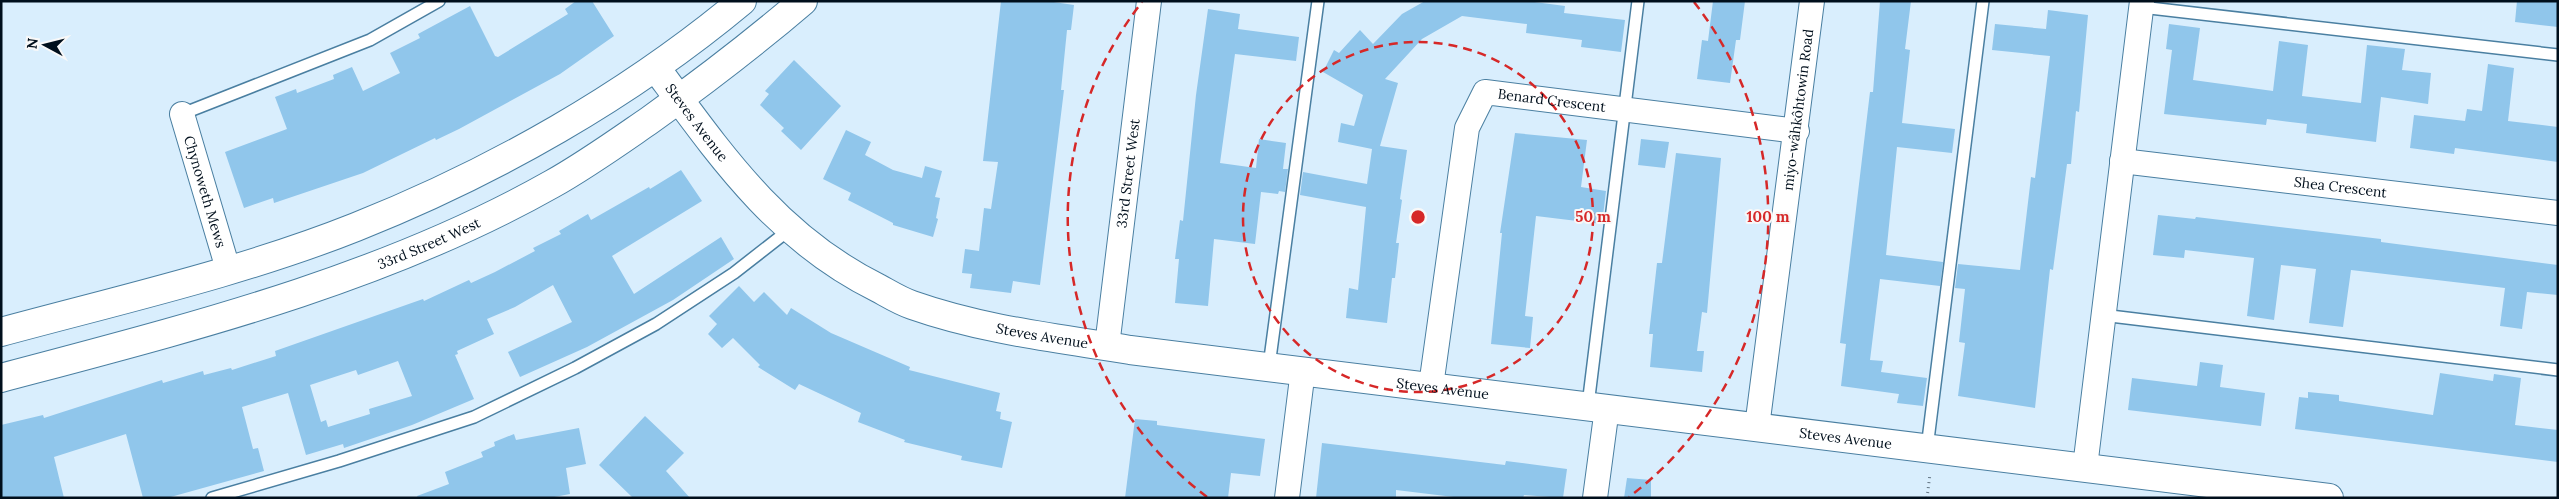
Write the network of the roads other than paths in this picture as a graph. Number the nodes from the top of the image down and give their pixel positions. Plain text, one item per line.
1 (439, 1) edge
2 (742, 1) edge
3 (804, 1) edge
4 (1149, 1) edge
5 (1318, 1) edge
6 (1638, 1) edge
7 (1812, 1) edge
8 (1983, 1) edge
9 (2142, 4) edge
10 (2558, 55) edge
11 (656, 68) junction
12 (679, 100) junction
13 (1625, 108) junction
14 (182, 114) joint
15 (1796, 131) junction
16 (2122, 161) junction
17 (2558, 213) edge
18 (789, 230) junction
19 (228, 269) junction
20 (2102, 315) junction
21 (1, 332) edge
22 (1107, 346) junction
23 (1269, 366) junction
24 (1303, 370) junction
25 (2558, 370) edge
26 (1, 378) edge
27 (1431, 386) junction
28 (1597, 406) junction
29 (1758, 427) junction
30 (1927, 448) junction
31 (2085, 467) junction
32 (2295, 496) edge
33 (212, 498) edge
34 (1287, 498) edge
35 (1595, 498) edge
36 (2329, 498) edge

1 - 14 lane
2 - 11 street
3 - 12 street, 33rd Street West
4 - 22 street, 33rd Street West
5 - 23 lane
6 - 13 lane
7 - 15 street, miyo-wâhkôhtowin Road
8 - 30 lane
9 - 10 lane
9 - 16 street
11 - 12 street, Steves Avenue
11 - 19 street
12 - 18 street, Steves Avenue
12 - 26 street, 33rd Street West
13 - 15 street, Benard Crescent
13 - 27 street, Benard Crescent
13 - 28 lane
14 - 19 street, Chynoweth Mews
15 - 29 street, miyo-wâhkôhtowin Road
16 - 17 street, Shea Crescent
16 - 20 street
18 - 22 street, Steves Avenue
18 - 33 lane
19 - 21 street
20 - 25 lane
20 - 31 street
22 - 23 street, Steves Avenue
23 - 24 street, Steves Avenue
24 - 27 street, Steves Avenue
24 - 34 street
27 - 28 street, Steves Avenue
28 - 29 street, Steves Avenue
28 - 35 street
29 - 30 street, Steves Avenue
30 - 31 street, Steves Avenue
31 - 32 street, Steves Avenue
32 - 36 street, Steves Avenue

